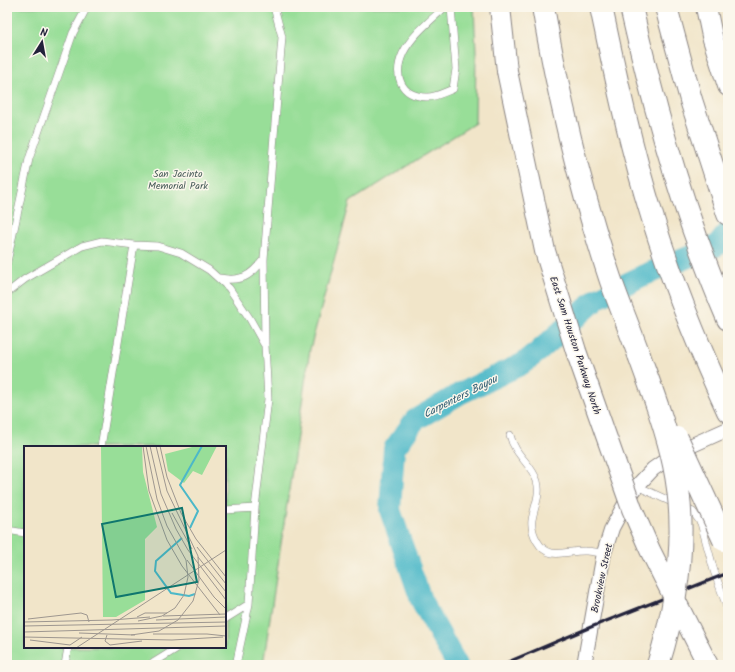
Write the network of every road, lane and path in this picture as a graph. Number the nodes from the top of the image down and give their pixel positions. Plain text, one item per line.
1 (87, 7) edge
2 (274, 7) edge
3 (445, 7) edge
4 (451, 7) edge
5 (500, 7) edge
6 (543, 7) edge
7 (601, 7) edge
8 (631, 7) edge
9 (666, 7) edge
10 (706, 7) edge
11 (728, 86) edge
12 (728, 214) edge
13 (134, 245) junction
14 (264, 259) junction
15 (7, 262) edge
16 (218, 278) junction
17 (7, 293) edge
18 (728, 319) edge
19 (265, 345) junction
20 (640, 355) junction
21 (728, 411) edge
22 (728, 429) edge
23 (510, 435) dead end
24 (101, 446) edge
25 (637, 486) junction
26 (255, 508) junction
27 (226, 510) edge
28 (7, 530) edge
29 (24, 534) edge
30 (728, 549) edge
31 (604, 553) junction
32 (249, 604) junction
33 (728, 610) edge
34 (226, 618) edge
35 (68, 648) edge
36 (177, 648) edge
37 (65, 664) edge
38 (150, 665) edge
39 (236, 665) edge
40 (584, 665) edge
41 (658, 665) edge
42 (708, 665) edge

1 - 15 lane
2 - 14 lane
3 - 4 lane
5 - 42 main road, East Sam Houston Parkway North, bridge
6 - 20 highway
7 - 21 highway
8 - 18 highway
9 - 12 highway
10 - 11 main road
13 - 16 lane
13 - 17 lane
13 - 24 lane
14 - 16 lane
14 - 19 lane
16 - 19 lane
19 - 26 lane
20 - 30 highway, bridge
20 - 41 highway, bridge
22 - 25 street, Brookview Street
23 - 31 lane
25 - 31 street, Brookview Street
25 - 33 lane
26 - 27 lane
26 - 32 lane
28 - 29 lane
31 - 40 street, Brookview Street
32 - 34 lane
32 - 39 lane
35 - 37 lane
36 - 38 lane

